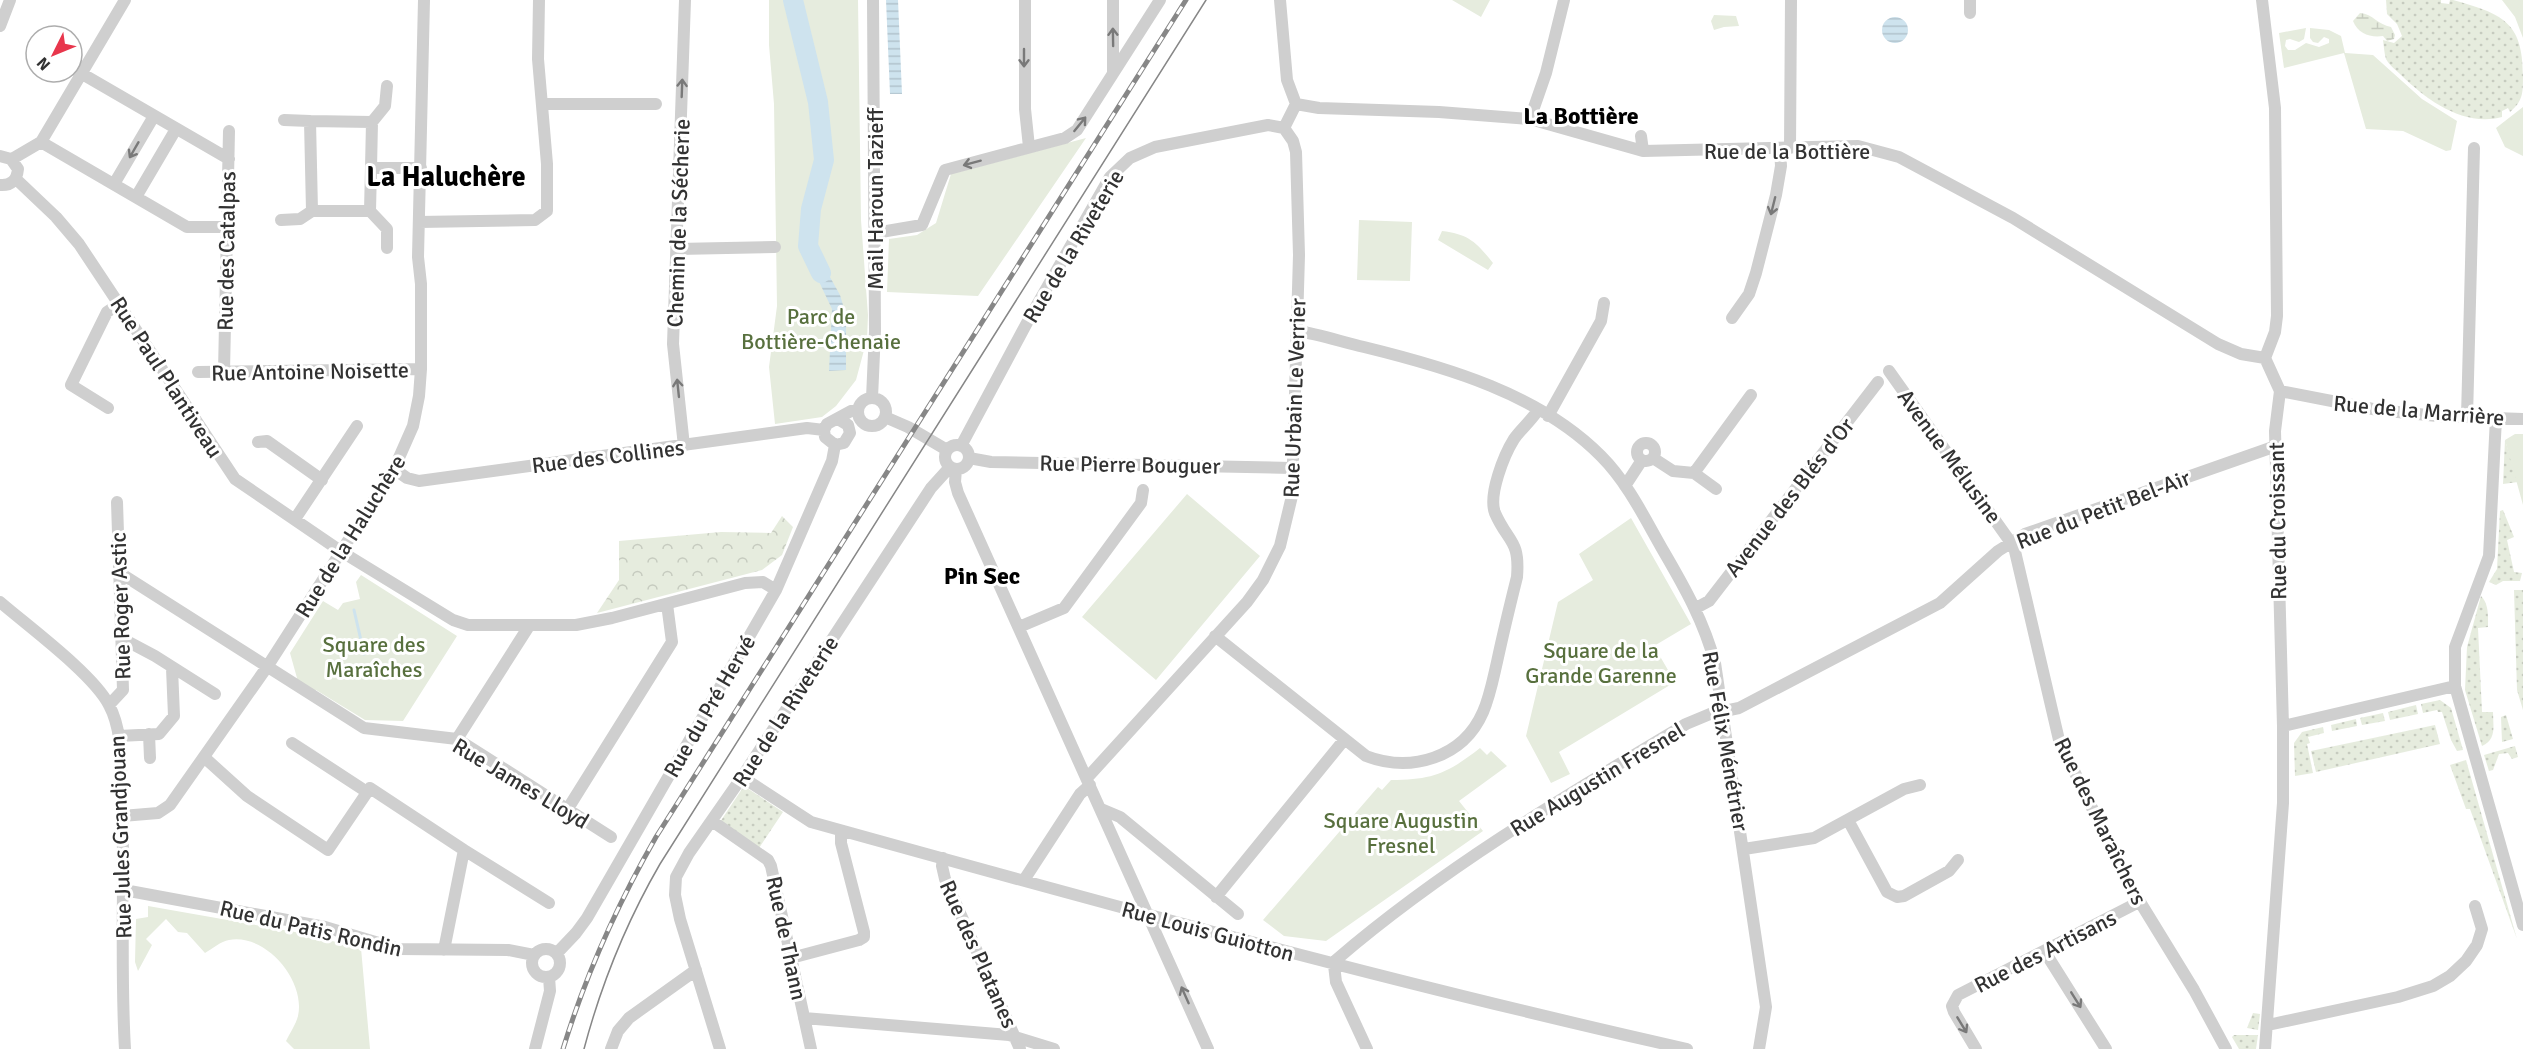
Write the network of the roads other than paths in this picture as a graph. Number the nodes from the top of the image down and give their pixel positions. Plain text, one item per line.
1 (10, 0) edge
2 (125, 0) edge
3 (424, 0) edge
4 (539, 0) edge
5 (685, 0) edge
6 (873, 0) edge
7 (1025, 0) edge
8 (1113, 0) edge
9 (1160, 0) edge
10 (1280, 0) edge
11 (1564, 0) edge
12 (1791, 0) edge
13 (1970, 0) edge
14 (2262, 0) edge
15 (1970, 13) dead end
16 (0, 26) edge
17 (84, 61) edge
18 (1113, 74) junction
19 (84, 75) edge
20 (70, 84) edge
21 (387, 86) dead end
22 (543, 104) junction
23 (656, 104) dead end
24 (1296, 104) junction
25 (154, 116) junction
26 (1530, 119) junction
27 (284, 120) dead end
28 (310, 121) junction
29 (372, 122) junction
30 (1284, 128) junction
31 (176, 129) junction
32 (229, 131) dead end
33 (1641, 136) dead end
34 (41, 142) junction
35 (1029, 147) junction
36 (1785, 148) junction
37 (2474, 148) dead end
38 (1643, 151) junction
39 (6, 158) edge
40 (229, 159) junction
41 (371, 168) junction
42 (421, 168) junction
43 (15, 178) junction
44 (114, 184) junction
45 (0, 185) edge
46 (136, 197) junction
47 (312, 211) junction
48 (370, 211) junction
49 (281, 220) dead end
50 (419, 222) junction
51 (226, 227) junction
52 (875, 233) junction
53 (775, 248) dead end
54 (387, 249) dead end
55 (677, 249) junction
56 (1604, 303) dead end
57 (119, 304) junction
58 (1732, 318) dead end
59 (1297, 331) junction
60 (2265, 358) junction
61 (421, 369) junction
62 (1889, 371) dead end
63 (198, 372) dead end
64 (224, 372) junction
65 (1878, 382) dead end
66 (2280, 391) junction
67 (1751, 395) dead end
68 (872, 398) junction
69 (108, 408) dead end
70 (858, 410) junction
71 (1543, 413) junction
72 (885, 417) junction
73 (2467, 417) junction
74 (2496, 418) junction
75 (838, 419) junction
76 (2523, 419) edge
77 (868, 425) junction
78 (357, 426) dead end
79 (824, 430) junction
80 (849, 437) junction
81 (258, 442) dead end
82 (835, 445) junction
83 (684, 446) junction
84 (961, 446) junction
85 (2276, 446) junction
86 (947, 450) junction
87 (969, 458) junction
88 (953, 468) junction
89 (1292, 468) junction
90 (394, 470) junction
91 (1694, 473) junction
92 (322, 480) junction
93 (1625, 486) junction
94 (1143, 489) dead end
95 (1716, 489) dead end
96 (117, 502) dead end
97 (295, 519) junction
98 (2011, 542) junction
99 (342, 552) junction
100 (120, 573) junction
101 (776, 590) junction
102 (0, 603) edge
103 (667, 604) junction
104 (1696, 608) junction
105 (529, 626) junction
106 (1019, 627) junction
107 (1215, 636) junction
108 (123, 639) junction
109 (267, 667) junction
110 (172, 668) junction
111 (2455, 686) junction
112 (215, 694) dead end
113 (109, 705) junction
114 (1723, 713) junction
115 (2283, 726) junction
116 (149, 734) junction
117 (119, 736) junction
118 (457, 739) junction
119 (1344, 740) junction
120 (292, 743) dead end
121 (150, 758) dead end
122 (205, 758) junction
123 (742, 777) junction
124 (1088, 782) junction
125 (1920, 785) dead end
126 (367, 792) junction
127 (1101, 809) junction
128 (567, 810) junction
129 (122, 816) junction
130 (1848, 820) junction
131 (712, 821) junction
132 (841, 831) junction
133 (611, 837) dead end
134 (1744, 849) junction
135 (464, 850) junction
136 (943, 858) junction
137 (1958, 860) dead end
138 (1024, 880) junction
139 (124, 890) junction
140 (1216, 897) junction
141 (2139, 902) junction
142 (549, 903) dead end
143 (2475, 906) dead end
144 (1238, 914) dead end
145 (1149, 915) junction
146 (2523, 925) edge
147 (444, 950) junction
148 (2045, 952) junction
149 (557, 953) junction
150 (534, 955) junction
151 (790, 957) junction
152 (1334, 964) junction
153 (696, 970) junction
154 (549, 977) junction
155 (804, 1018) junction
156 (2268, 1024) junction
157 (1014, 1036) junction
158 (125, 1049) edge
159 (534, 1049) edge
160 (611, 1049) edge
161 (720, 1049) edge
162 (811, 1049) edge
163 (1020, 1049) edge
164 (1054, 1049) edge
165 (1208, 1049) edge
166 (1367, 1049) edge
167 (1687, 1049) edge
168 (1759, 1049) edge
169 (1976, 1049) edge
170 (2106, 1049) edge
171 (2226, 1049) edge
172 (2265, 1049) edge

1 - 16 street
2 - 17 street
3 - 42 street, Rue de la Haluchère
4 - 22 street
55 -> 5 street, Chemin de la Sécherie
6 - 52 street, Mail Haroun Tazieff
7 -> 35 street
18 -> 8 street
9 - 18 street
10 - 24 street
11 - 26 street
12 - 36 street
13 - 15 street
14 - 60 street
35 -> 18 street
19 - 25 street
20 - 34 street
21 - 29 street
22 - 23 street
22 - 50 street
24 - 26 street, Rue de la Bottière
24 - 30 street
25 - 31 street
25 -> 44 street
26 - 38 street, Rue de la Bottière
27 - 28 street
28 - 29 street
28 - 47 street
29 - 41 street
30 - 59 street, Rue Urbain Le Verrier
30 - 84 street, Rue de la Riveterie
31 - 40 street
31 - 46 street
32 - 40 street, Rue des Catalpas
33 - 38 street
34 - 39 street
34 - 44 street
35 -> 52 street
36 - 38 street, Rue de la Bottière
36 -> 58 street
36 - 60 street, Rue de la Bottière
37 - 73 street
39 - 43 street
40 - 51 street, Rue des Catalpas
41 - 42 street
41 - 48 street
42 - 50 street, Rue de la Haluchère
43 - 45 street
43 - 57 street, Rue Paul Plantiveau
44 - 46 street
46 - 51 street
47 - 48 street
47 - 49 street
48 - 54 street
50 - 61 street, Rue de la Haluchère
51 - 64 street, Rue des Catalpas
52 - 68 street, Mail Haroun Tazieff
53 - 55 street
83 -> 55 street, Chemin de la Sécherie
56 - 71 street
57 - 69 street
57 - 97 street, Rue Paul Plantiveau
59 - 71 street, Rue Félix Ménétrier
59 - 89 street, Rue Urbain Le Verrier
60 - 66 street
61 - 64 street, Rue Antoine Noisette
61 - 90 street, Rue de la Haluchère
62 - 98 street, Avenue Mélusine
63 - 64 street, Rue Antoine Noisette
65 - 104 street, Avenue des Blés d'Or
66 - 73 street, Rue de la Marrière
66 - 85 street, Rue du Croissant
67 - 91 street
68 - 70 street
68 - 72 street
70 - 75 street
70 - 77 street
71 - 93 street, Rue Félix Ménétrier
71 - 119 street
72 - 77 street
72 - 86 street
73 - 74 street, Rue de la Marrière
74 - 76 street, Rue de la Marrière
74 - 111 street
75 - 79 street
75 - 80 street
77 - 80 street
78 - 92 street
79 - 82 street
79 - 83 street, Rue des Collines
80 - 82 street
81 - 92 street
82 - 101 street, Rue du Pré Hervé
83 - 90 street, Rue des Collines
84 - 86 street
84 - 87 street
85 - 98 street, Rue du Petit Bel-Air
85 - 115 street, Rue du Croissant
86 - 88 street
87 - 88 street
87 - 89 street, Rue Pierre Bouguer
88 - 106 street
88 - 123 street, Rue de la Riveterie
89 - 107 street, Rue Urbain Le Verrier
90 - 99 street, Rue de la Haluchère
91 - 93 street
91 - 95 street
92 - 97 street
93 - 104 street, Rue Félix Ménétrier
94 - 106 street
96 - 100 street, Rue Roger Astic
97 - 99 street, Rue Paul Plantiveau
98 - 114 street, Rue du Petit Bel-Air
98 - 141 street, Rue des Maraîchers
99 - 105 street, Rue Paul Plantiveau
99 - 109 street, Rue de la Haluchère
100 - 108 street, Rue Roger Astic
100 - 109 street, Rue James Lloyd
101 - 103 street, Rue Paul Plantiveau
101 - 149 street, Rue du Pré Hervé
102 - 113 street, Rue Jules Grandjouan
103 - 105 street, Rue Paul Plantiveau
103 - 128 street
104 - 114 street, Rue Félix Ménétrier
105 - 118 street
106 - 124 street
107 - 119 street
107 - 124 street, Rue Urbain Le Verrier
108 - 110 street
108 - 113 street, Rue Roger Astic
109 - 118 street, Rue James Lloyd
109 - 122 street, Rue de la Haluchère
110 - 112 street
110 - 116 street
111 - 115 street
111 - 146 street
113 - 117 street, Rue Jules Grandjouan
114 - 134 street, Rue Félix Ménétrier
114 - 152 street, Rue Augustin Fresnel
115 - 156 street, Rue du Croissant
116 - 117 street
116 - 121 street
117 - 129 street, Rue Jules Grandjouan
118 - 128 street, Rue James Lloyd
119 - 140 street
120 - 126 street
122 - 126 street
122 - 129 street, Rue de la Haluchère
123 - 131 street, Rue de la Riveterie
123 - 132 street, Rue Louis Guiotton
124 - 127 street
124 - 138 street, Rue Urbain Le Verrier
125 - 130 street
126 - 135 street
127 - 140 street
127 - 145 street
128 - 133 street, Rue James Lloyd
129 - 139 street, Rue Jules Grandjouan
130 - 134 street
130 - 137 street
131 - 151 street, Rue de Thann
131 - 153 street, Rue de la Riveterie
132 - 136 street, Rue Louis Guiotton
132 - 151 street
134 - 168 street, Rue Félix Ménétrier
135 - 142 street
135 - 147 street
136 - 138 street, Rue Louis Guiotton
136 - 157 street, Rue des Platanes
138 - 145 street, Rue Louis Guiotton
139 - 147 street, Rue du Patis Rondin
139 - 158 street, Rue Jules Grandjouan
140 - 144 street
141 - 148 street, Rue des Artisans
141 - 171 street, Rue des Maraîchers
143 - 156 street
145 - 152 street, Rue Louis Guiotton
165 -> 145 street
147 - 150 street, Rue du Patis Rondin
148 -> 169 street, Rue des Artisans
148 -> 170 street
149 - 150 street
149 - 154 street
150 - 154 street
151 - 155 street, Rue de Thann
152 - 166 street
152 - 167 street, Rue Louis Guiotton
153 - 160 street
153 - 161 street, Rue de la Riveterie
154 - 159 street
155 - 157 street
155 - 162 street, Rue de Thann
156 - 172 street, Rue du Croissant
157 - 163 street, Rue des Platanes
157 - 164 street

